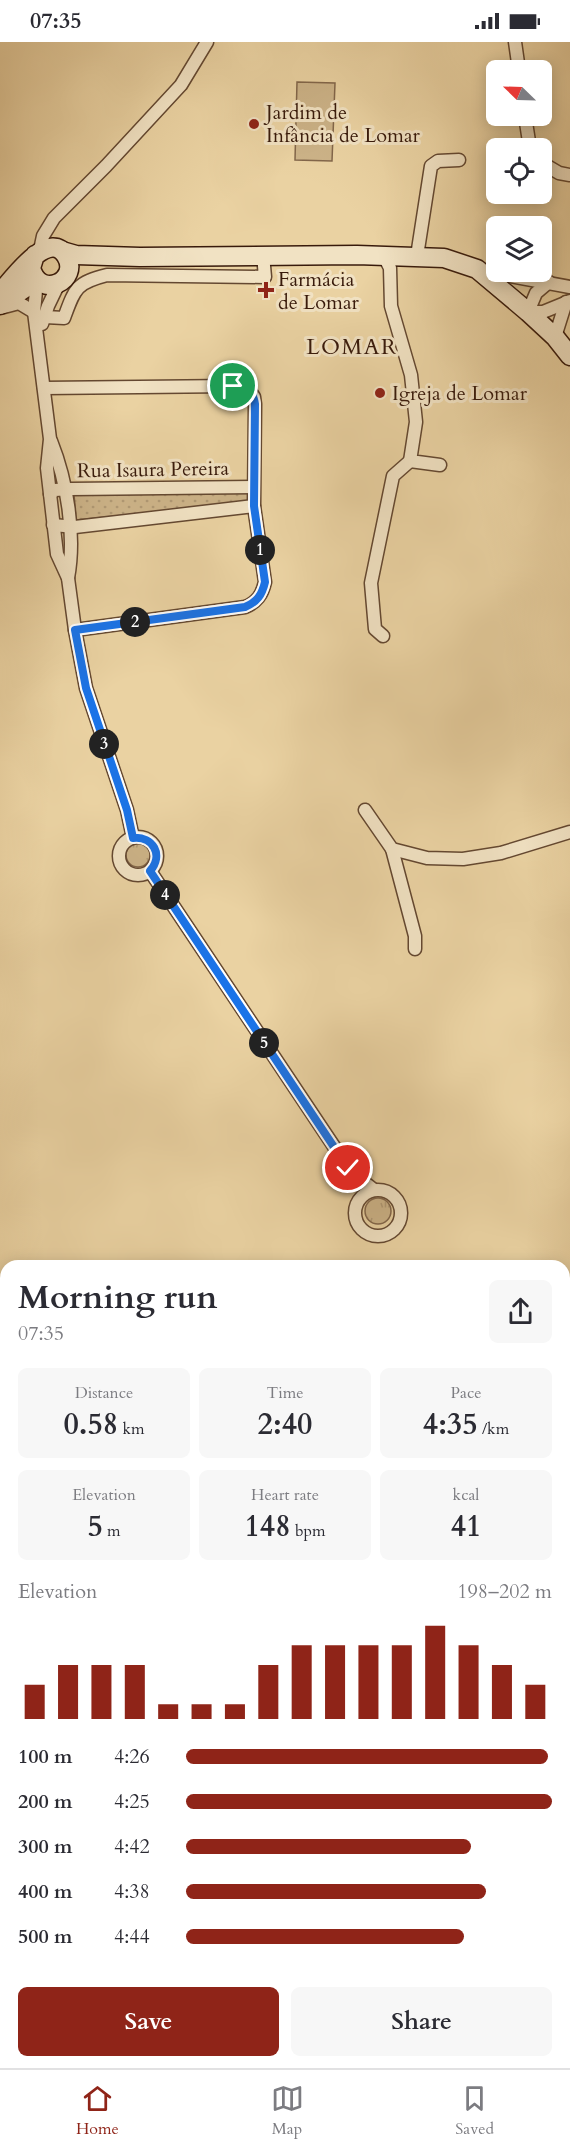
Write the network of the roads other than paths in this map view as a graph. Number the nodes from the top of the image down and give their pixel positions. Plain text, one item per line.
1 (207, 42) edge
2 (515, 42) edge
3 (518, 60) edge
4 (459, 160) dead end
5 (552, 169) edge
6 (570, 175) edge
7 (69, 205) junction
8 (49, 251) junction
9 (263, 255) junction
10 (384, 256) junction
11 (417, 256) junction
12 (140, 257) junction
13 (477, 269) junction
14 (486, 271) edge
15 (63, 279) junction
16 (37, 280) junction
17 (549, 282) joint
18 (570, 287) edge
19 (0, 293) edge
20 (568, 301) edge
21 (0, 307) edge
22 (528, 312) junction
23 (39, 315) junction
24 (555, 337) junction
25 (570, 356) edge
26 (44, 388) junction
27 (50, 439) junction
28 (410, 461) junction
29 (440, 465) dead end
30 (254, 487) junction
31 (65, 489) junction
32 (50, 494) junction
33 (254, 506) junction
34 (53, 525) junction
35 (70, 527) junction
36 (68, 578) junction
37 (75, 630) junction
38 (383, 636) dead end
39 (365, 810) dead end
40 (570, 832) edge
41 (133, 838) junction
42 (392, 849) junction
43 (150, 871) junction
44 (415, 949) dead end
45 (351, 1172) junction
46 (374, 1190) junction
47 (356, 1205) junction

1 - 7 street
2 - 3 street
4 - 11 street
5 - 6 street
7 - 8 street
7 - 8 street
8 - 12 main road
8 - 15 main road
8 - 16 main road
8 - 19 main road
9 - 10 main road
9 - 12 main road
9 - 23 street
10 - 11 main road
10 - 28 street
11 - 13 main road
12 - 15 main road
13 - 14 street
13 - 22 main road
15 - 16 main road
15 - 23 street
16 - 21 main road
16 - 23 street
17 - 18 street
17 - 22 street
20 - 22 street
20 - 24 street
21 - 23 street
22 - 24 main road
23 - 26 street
24 - 25 main road
26 - 27 street
26 - 30 street
27 - 31 street
27 - 32 street
28 - 29 street
28 - 38 street
30 - 31 street, Rua Isaura Pereira
30 - 33 street, Rua Isaura Pereira
31 - 32 street, Rua Isaura Pereira
31 - 35 street
32 - 34 street
33 - 35 street, Rua Isaura Pereira
33 - 37 street
34 - 35 street, Rua Isaura Pereira
34 - 36 street
35 - 36 street
36 - 37 street
37 - 41 street
39 - 42 street
40 - 42 street
41 - 43 street
41 - 43 street
42 - 44 street
43 - 45 street
45 - 46 street
45 - 47 street
46 - 47 street
46 - 47 street

